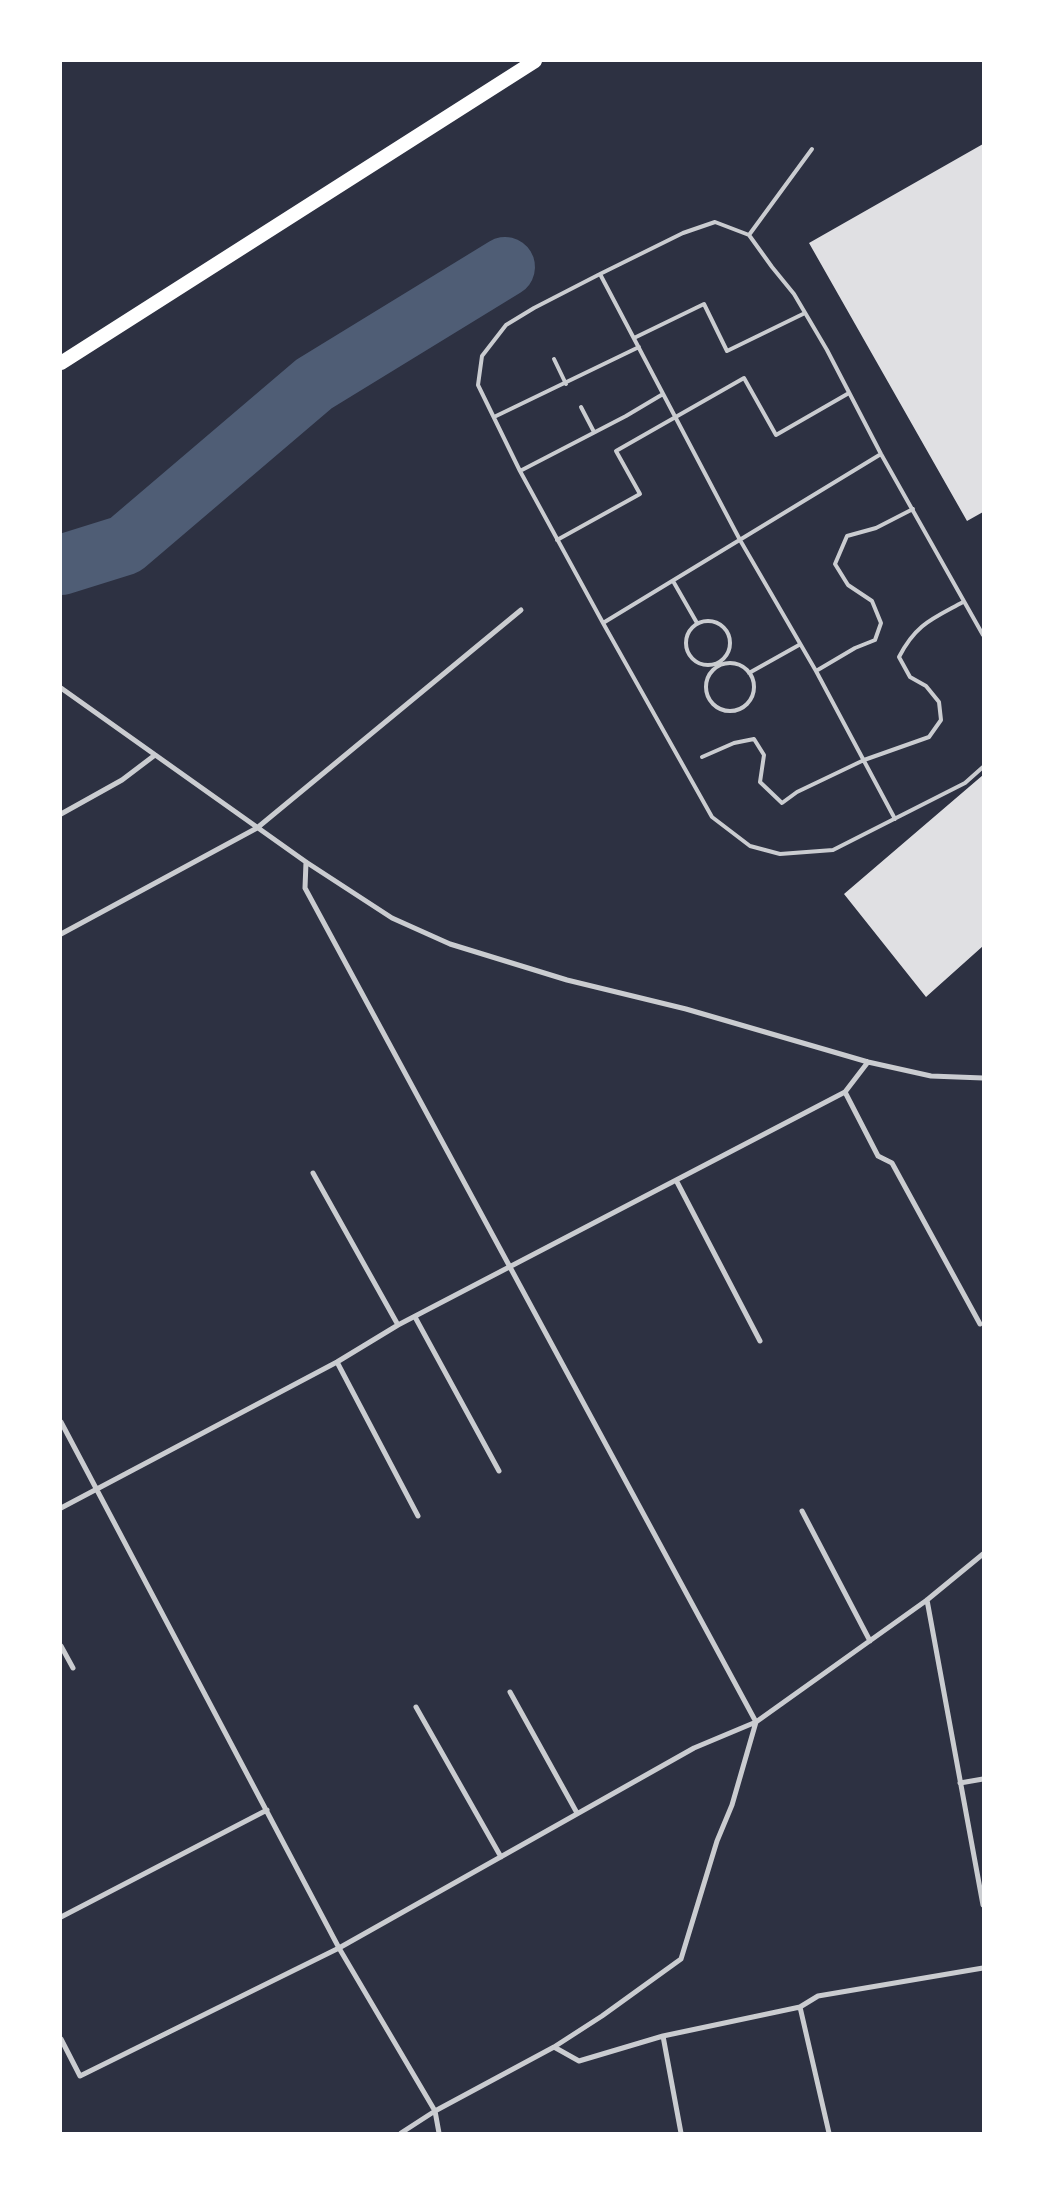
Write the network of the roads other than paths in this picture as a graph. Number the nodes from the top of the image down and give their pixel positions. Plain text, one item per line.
1 (535, 61) edge
2 (812, 149) dead end
3 (749, 235) junction
4 (600, 274) junction
5 (805, 313) junction
6 (634, 338) junction
7 (639, 347) junction
8 (554, 359) dead end
9 (61, 363) edge
10 (566, 384) junction
11 (849, 393) junction
12 (663, 394) junction
13 (581, 407) dead end
14 (494, 417) junction
15 (676, 418) junction
16 (594, 432) junction
17 (882, 454) junction
18 (520, 471) junction
19 (913, 508) junction
20 (557, 540) junction
21 (740, 540) junction
22 (673, 581) junction
23 (963, 602) junction
24 (521, 610) dead end
25 (602, 623) junction
26 (697, 623) junction
27 (983, 635) edge
28 (799, 645) junction
29 (716, 666) junction
30 (816, 671) junction
31 (749, 673) junction
32 (61, 688) edge
33 (155, 755) junction
34 (702, 757) dead end
35 (864, 760) junction
36 (983, 768) edge
37 (61, 814) edge
38 (896, 819) junction
39 (257, 828) junction
40 (306, 862) junction
41 (61, 934) edge
42 (868, 1062) junction
43 (983, 1078) edge
44 (845, 1092) junction
45 (313, 1173) dead end
46 (676, 1180) junction
47 (508, 1267) junction
48 (415, 1318) junction
49 (980, 1324) dead end
50 (398, 1325) junction
51 (760, 1341) dead end
52 (337, 1362) junction
53 (61, 1422) edge
54 (499, 1471) dead end
55 (98, 1489) junction
56 (61, 1508) edge
57 (802, 1511) dead end
58 (418, 1516) dead end
59 (983, 1554) edge
60 (927, 1600) junction
61 (870, 1641) junction
62 (61, 1646) edge
63 (73, 1668) dead end
64 (510, 1692) dead end
65 (416, 1707) dead end
66 (756, 1722) junction
67 (983, 1779) edge
68 (960, 1783) junction
69 (267, 1810) junction
70 (577, 1813) junction
71 (501, 1857) junction
72 (983, 1905) edge
73 (61, 1917) edge
74 (339, 1948) junction
75 (983, 1968) edge
76 (800, 2007) junction
77 (663, 2036) junction
78 (61, 2039) edge
79 (554, 2047) junction
80 (434, 2111) junction
81 (401, 2133) edge
82 (439, 2133) edge
83 (681, 2133) edge
84 (829, 2133) edge

1 - 9 highway
2 - 3 lane
3 - 4 lane
3 - 5 lane
4 - 6 lane
4 - 14 lane
5 - 6 lane
5 - 11 lane
6 - 7 lane
7 - 10 lane
7 - 12 lane
8 - 10 lane
10 - 14 lane
11 - 15 lane
11 - 17 lane
12 - 15 lane
12 - 16 lane
13 - 16 lane
14 - 18 lane
15 - 20 lane
15 - 21 lane
16 - 18 lane
17 - 19 lane
17 - 21 lane
18 - 20 lane
19 - 23 lane
19 - 30 lane
20 - 25 lane
21 - 22 lane
21 - 28 lane
22 - 25 lane
22 - 26 lane
23 - 27 lane
23 - 35 lane
24 - 39 street
25 - 38 lane
26 - 29 lane
26 - 29 lane
28 - 30 lane
28 - 31 lane
29 - 31 lane
29 - 31 lane
30 - 35 lane
32 - 33 street
33 - 37 street
33 - 39 street
34 - 35 lane
35 - 38 lane
36 - 38 lane
39 - 40 street
39 - 41 street
40 - 42 street
40 - 47 street
42 - 43 street
42 - 44 street
44 - 46 street
44 - 49 street
45 - 50 street
46 - 47 street
46 - 51 street
47 - 48 street
47 - 66 street
48 - 50 street
48 - 54 street
50 - 52 street
52 - 55 street
52 - 58 street
53 - 55 street
55 - 56 street
55 - 69 street
57 - 61 street
59 - 60 street
60 - 61 street
60 - 68 street
61 - 66 street
62 - 63 street
64 - 70 street
65 - 71 street
66 - 70 street
66 - 79 street
67 - 68 street
68 - 72 street
69 - 73 street
69 - 74 street
70 - 71 street
71 - 74 street
74 - 78 street
74 - 80 street
75 - 76 street
76 - 77 street
76 - 84 street
77 - 79 street
77 - 83 street
79 - 80 street
80 - 81 street
80 - 82 street

